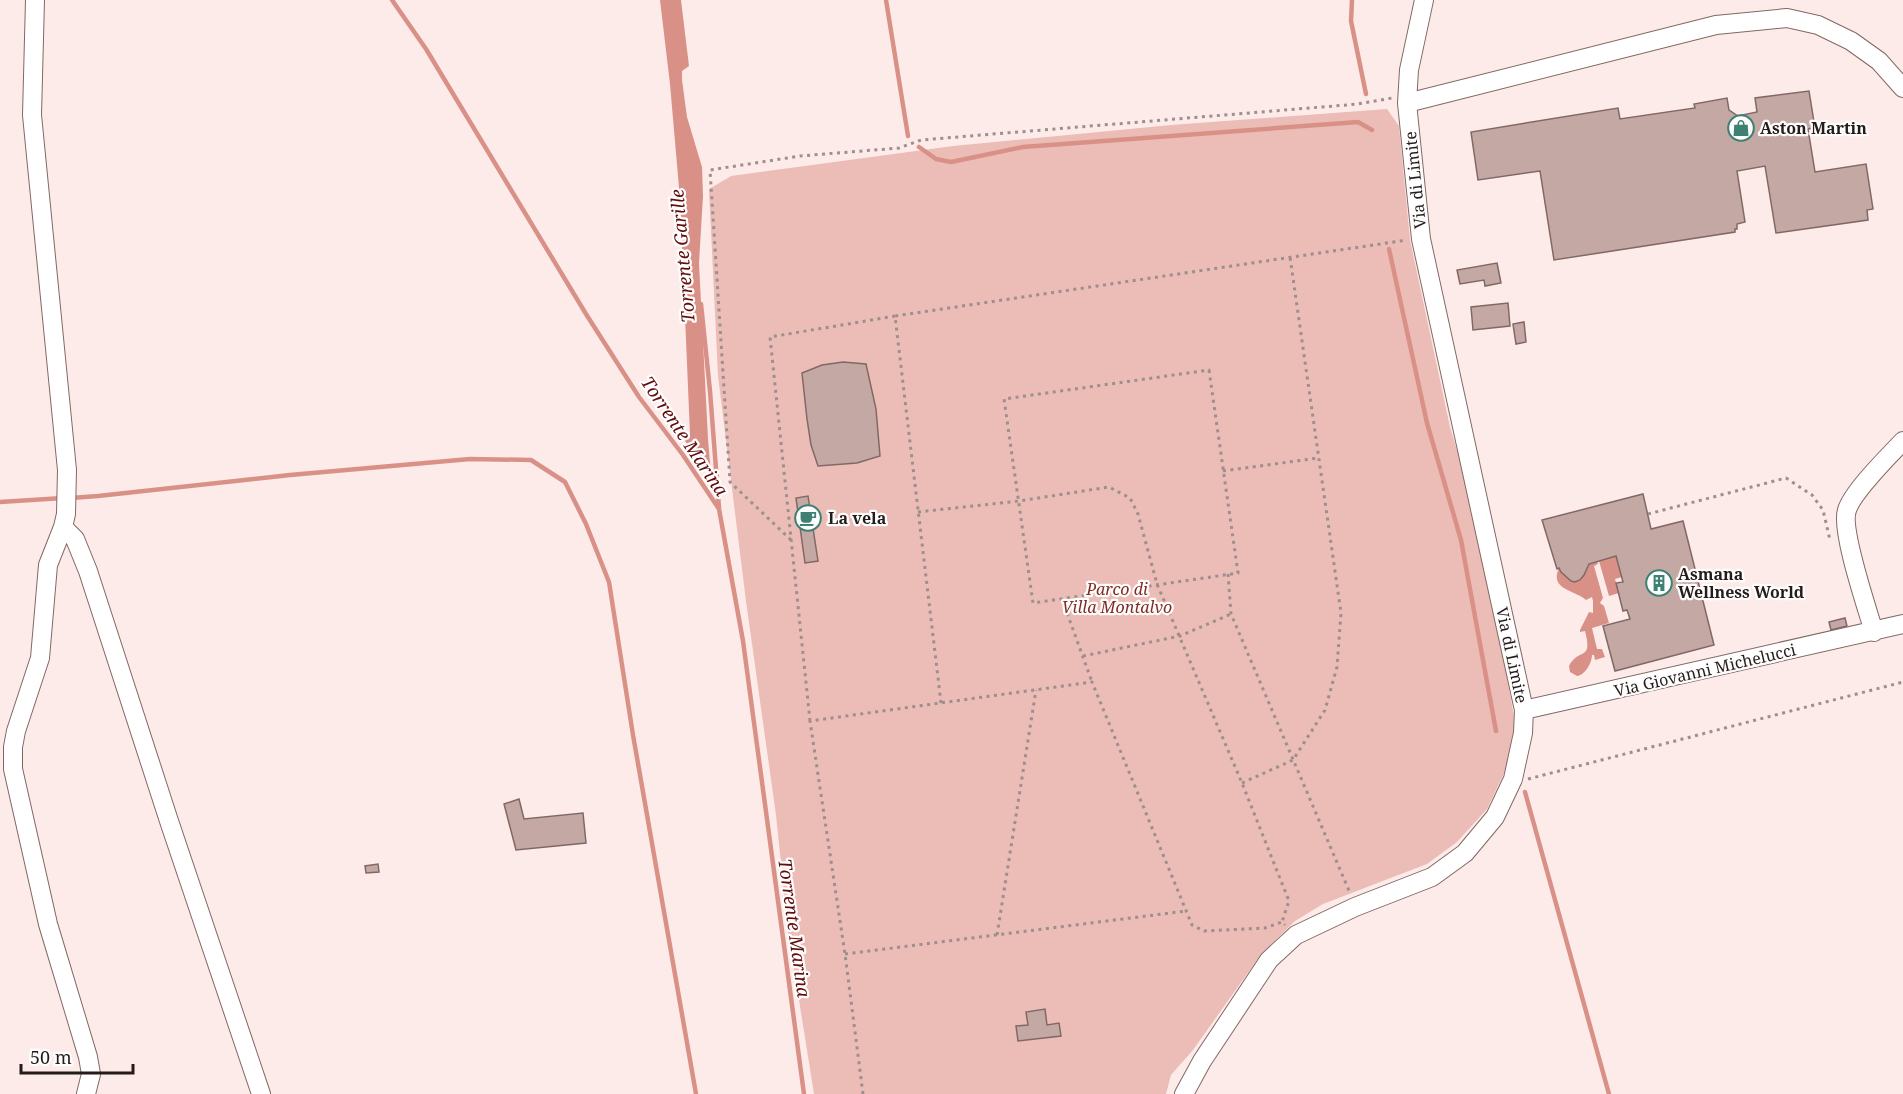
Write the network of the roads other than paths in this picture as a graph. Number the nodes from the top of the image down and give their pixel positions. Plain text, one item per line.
1 (35, 0) edge
2 (1424, 0) edge
3 (1903, 88) edge
4 (1407, 102) junction
5 (1903, 441) edge
6 (65, 521) junction
7 (1892, 629) edge
8 (1524, 710) junction
9 (86, 1094) edge
10 (261, 1094) edge
11 (1184, 1094) edge

1 - 6 street
2 - 4 street, Via di Limite
3 - 4 street
4 - 8 street, Via di Limite
5 - 7 street
6 - 9 street
6 - 10 street
7 - 8 street, Via Giovanni Michelucci
8 - 11 street, Via di Limite

